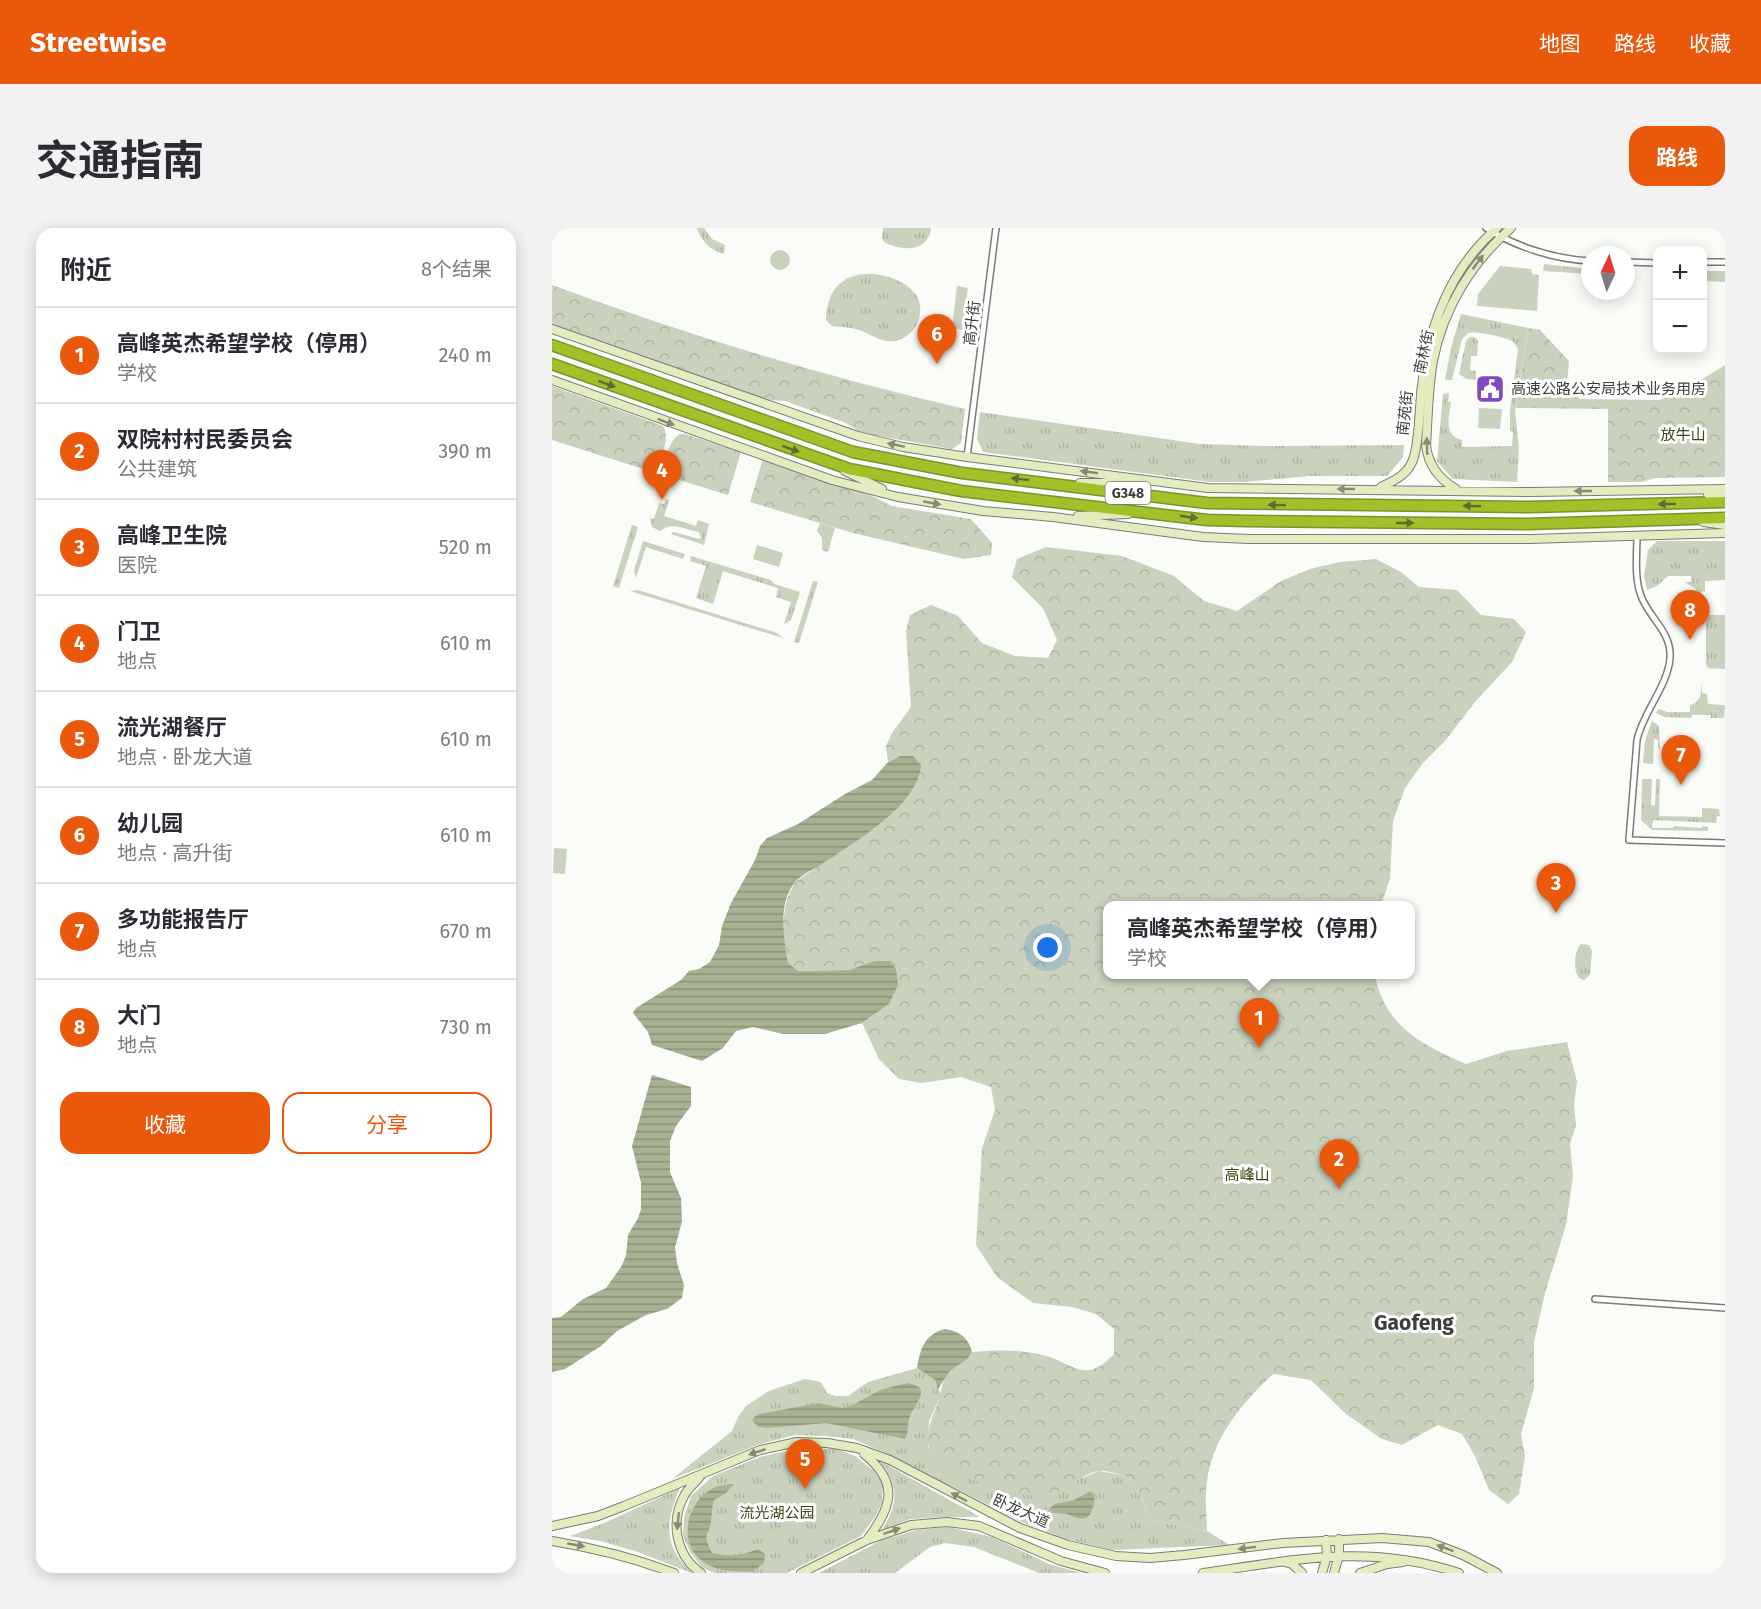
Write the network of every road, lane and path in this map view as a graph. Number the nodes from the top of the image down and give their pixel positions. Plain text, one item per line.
1 (996, 228) edge
2 (1511, 228) edge
3 (1494, 231) edge
4 (1581, 260) edge
5 (1635, 262) edge
6 (1653, 262) edge
7 (1707, 262) edge
8 (1725, 262) edge
9 (552, 330) edge
10 (552, 345) edge
11 (552, 364) edge
12 (552, 380) edge
13 (967, 457) junction
14 (828, 463) junction
15 (1158, 482) junction
16 (1061, 484) junction
17 (1378, 489) junction
18 (1725, 489) edge
19 (1460, 490) junction
20 (1674, 490) junction
21 (1725, 495) edge
22 (898, 497) junction
23 (1725, 502) edge
24 (1157, 513) junction
25 (1053, 517) junction
26 (1725, 518) edge
27 (1679, 519) junction
28 (1725, 525) edge
29 (1725, 533) edge
30 (1638, 535) junction
31 (1725, 843) edge
32 (1595, 1299) dead end
33 (1725, 1308) edge
34 (857, 1448) junction
35 (705, 1472) junction
36 (552, 1526) edge
37 (1339, 1539) junction
38 (1392, 1539) junction
39 (867, 1540) junction
40 (1326, 1540) junction
41 (552, 1541) edge
42 (1283, 1543) junction
43 (1339, 1555) junction
44 (1327, 1556) junction
45 (1388, 1557) junction
46 (1284, 1561) junction
47 (1414, 1561) junction
48 (674, 1573) edge
49 (700, 1573) edge
50 (801, 1573) edge
51 (1105, 1573) edge
52 (1203, 1573) edge
53 (1302, 1573) edge
54 (1322, 1573) edge
55 (1334, 1573) edge
56 (1360, 1573) edge
57 (1459, 1573) edge
58 (1497, 1573) edge

1 - 13 street, 高升街
2 - 3 street, 南林街
3 - 4 street
3 - 17 street, 南苑街
19 -> 3 street, 南林街
5 - 6 street
7 - 8 street
13 -> 9 street
16 -> 10 highway, G348
11 -> 14 highway, G348
12 -> 22 street
15 -> 13 street
14 - 22 street
14 - 24 highway, G348
15 - 16 street
17 -> 15 street
23 -> 16 highway, G348
17 - 19 street
18 - 20 street
20 -> 19 street
20 - 21 street
22 -> 25 street
24 - 25 street
24 -> 27 highway, G348
25 - 30 street
26 - 27 highway, G348
27 - 28 street
29 - 30 street
30 - 31 street
32 - 33 street
34 -> 35 street, 卧龙大道
34 - 39 street
42 -> 34 street, 卧龙大道
35 - 36 street, 卧龙大道
35 -> 49 street
37 - 38 street, 卧龙大道
37 - 40 street, 卧龙大道
37 - 43 street
38 - 45 street
58 -> 38 street, 卧龙大道
39 - 50 street, 卧龙大道
39 -> 51 street, 卧龙大道
40 - 42 street, 卧龙大道
40 - 44 street
41 -> 48 street
42 - 46 street
43 - 44 street
43 - 45 street
43 - 55 street
44 - 46 street
44 - 54 street
45 - 47 street
46 - 52 street
46 - 53 street
47 - 56 street
47 - 57 street

